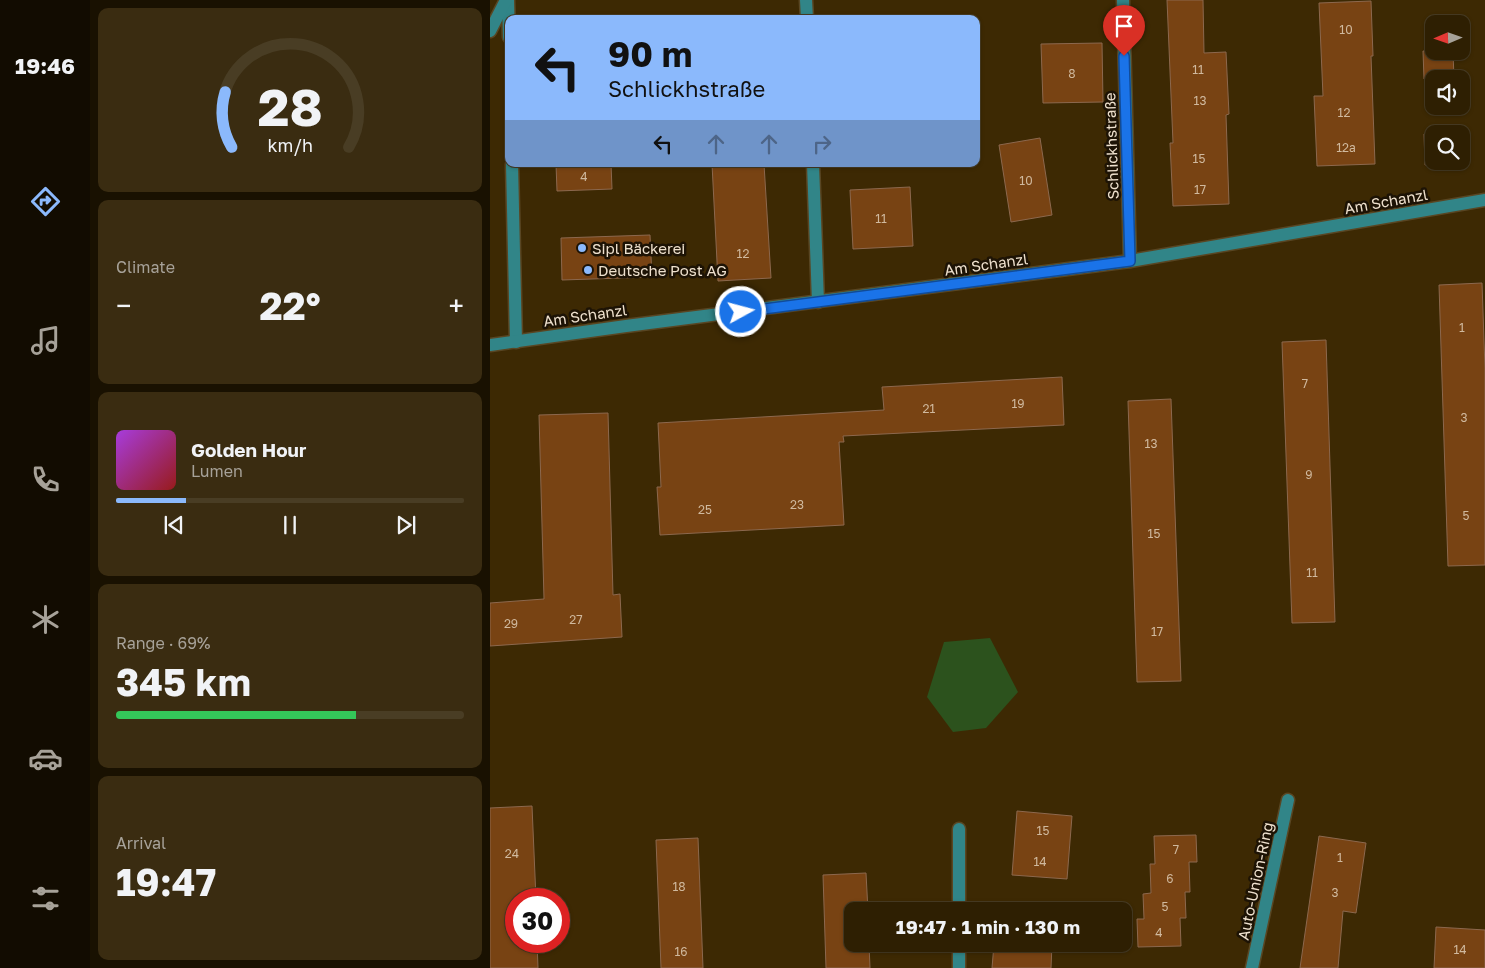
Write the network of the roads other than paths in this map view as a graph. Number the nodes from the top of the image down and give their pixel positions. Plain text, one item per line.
1 (507, 0) edge
2 (806, 0) edge
3 (1123, 0) edge
4 (508, 15) edge
5 (807, 15) edge
6 (490, 30) edge
7 (512, 167) edge
8 (813, 167) edge
9 (1485, 200) edge
10 (1130, 261) junction
11 (818, 302) junction
12 (516, 342) junction
13 (490, 345) edge
14 (1288, 800) dead end
15 (959, 829) dead end
16 (959, 902) edge
17 (959, 952) edge
18 (959, 968) edge
19 (1252, 968) edge

1 - 4 street
1 - 6 street
2 - 5 street
3 - 10 street, Schlickhstraße
7 - 12 street
8 - 11 street
9 - 10 street, Am Schanzl
10 - 11 street, Am Schanzl
11 - 12 street, Am Schanzl
12 - 13 street, Am Schanzl
14 - 19 street, Auto-Union-Ring
15 - 16 street
17 - 18 street

